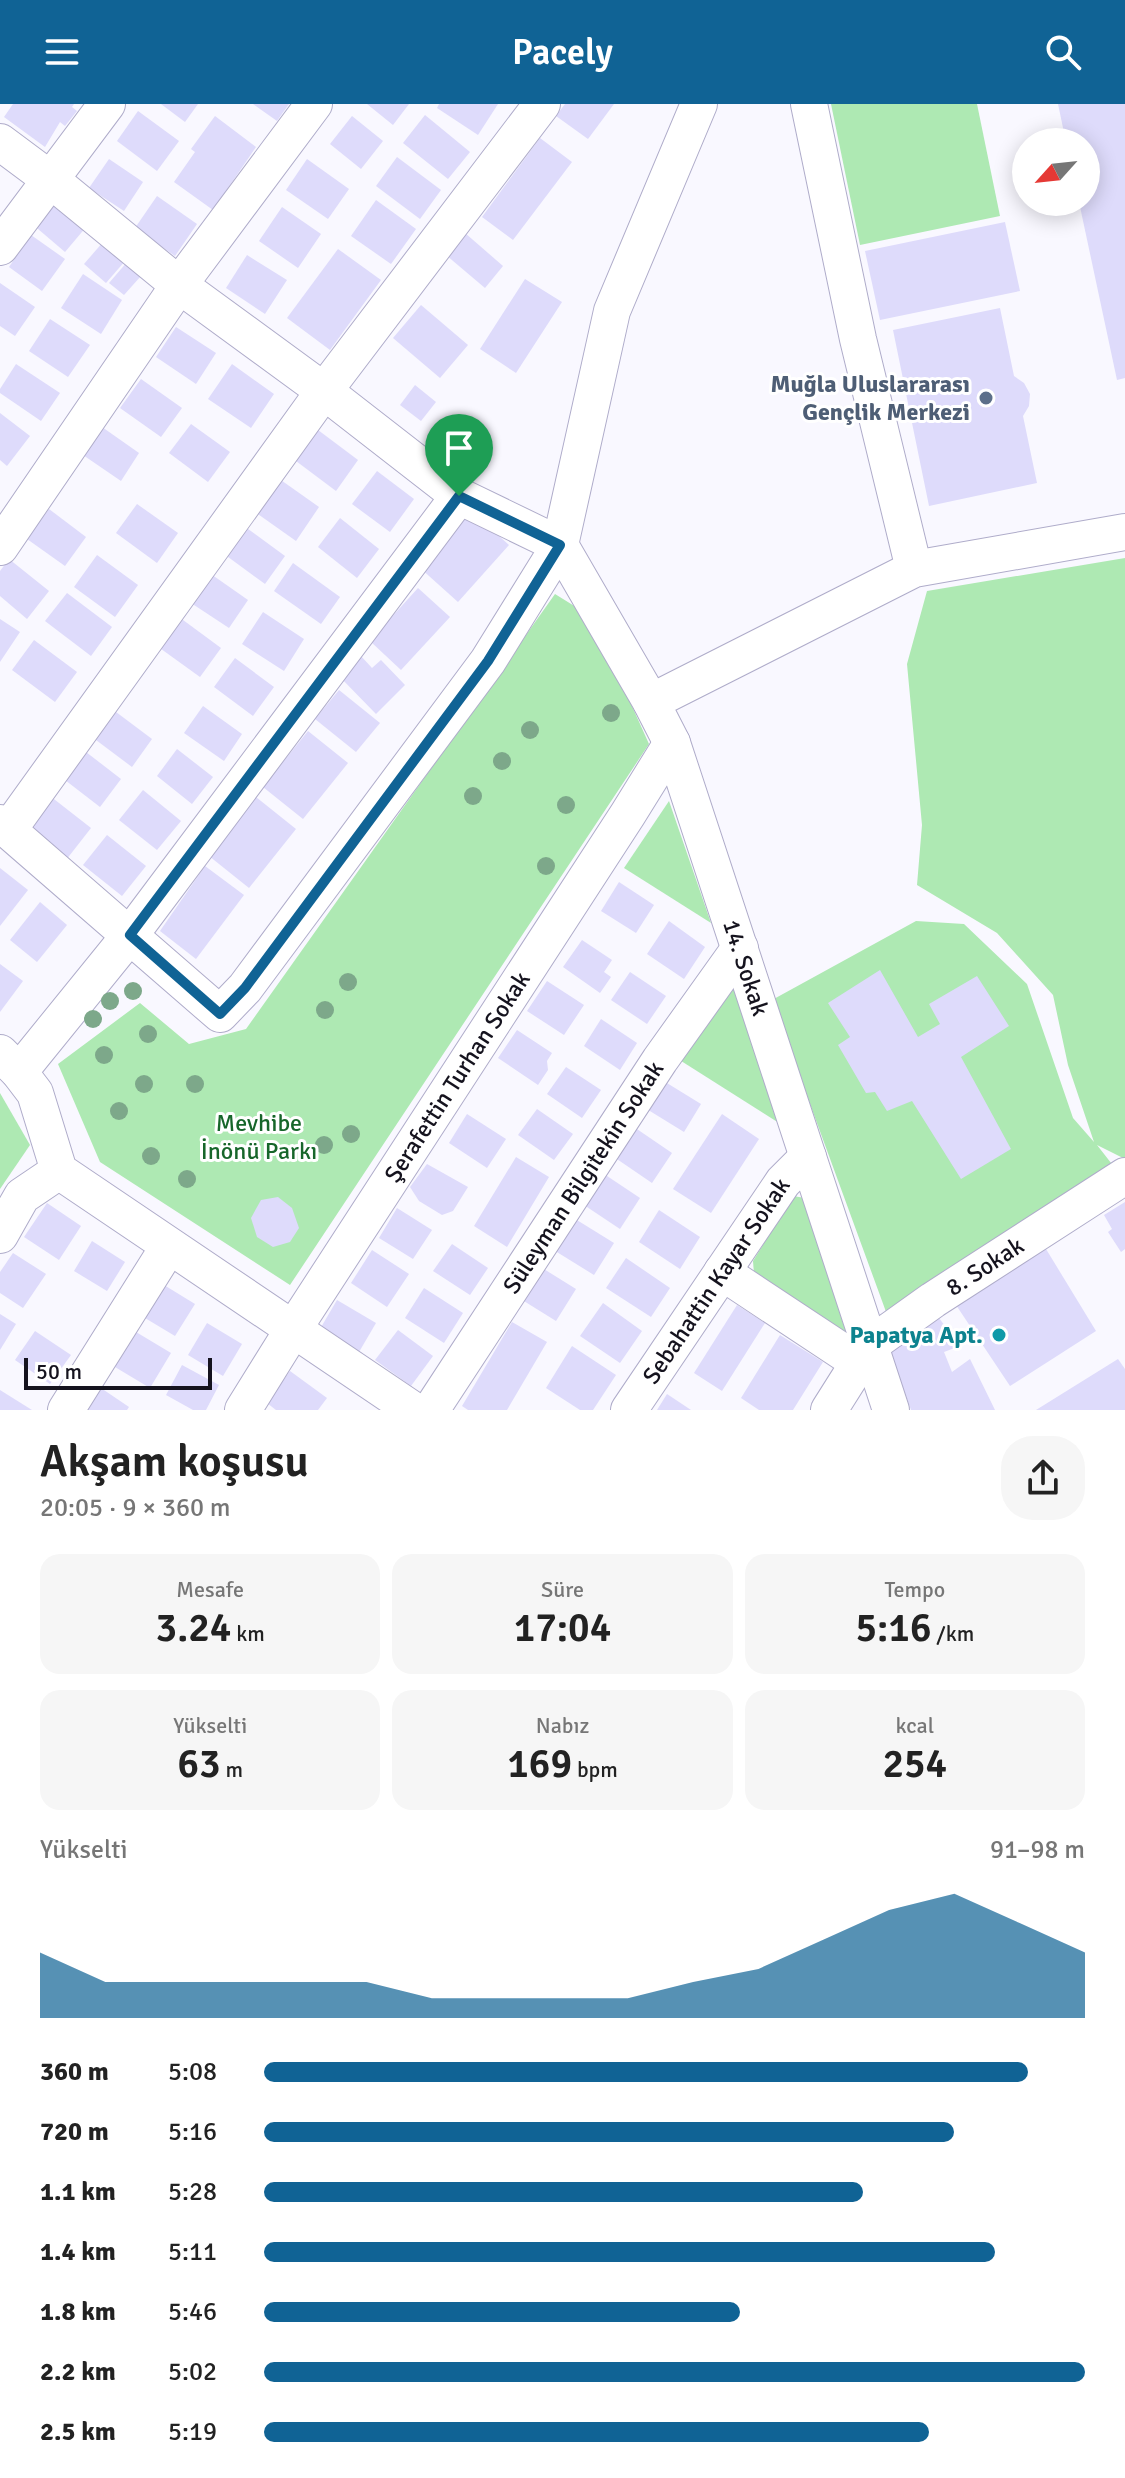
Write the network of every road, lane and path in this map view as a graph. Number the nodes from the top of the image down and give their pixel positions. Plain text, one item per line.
1 (107, 104) edge
2 (314, 104) edge
3 (542, 104) edge
4 (699, 104) edge
5 (809, 104) edge
6 (0, 142) edge
7 (51, 180) junction
8 (0, 247) edge
9 (179, 285) junction
10 (324, 391) junction
11 (459, 496) junction
12 (1125, 532) edge
13 (560, 545) junction
14 (0, 547) edge
15 (914, 569) junction
16 (651, 702) junction
17 (672, 743) junction
18 (4, 826) edge
19 (130, 935) junction
20 (740, 948) junction
21 (10, 1063) edge
22 (808, 1157) junction
23 (59, 1171) junction
24 (1125, 1176) edge
25 (0, 1235) edge
26 (169, 1246) junction
27 (722, 1272) junction
28 (294, 1328) junction
29 (864, 1353) junction
30 (66, 1410) edge
31 (243, 1410) edge
32 (413, 1410) edge
33 (431, 1410) edge
34 (629, 1410) edge
35 (829, 1410) edge
36 (891, 1410) edge

1 - 7 street
2 - 9 street
3 - 10 street
4 - 13 street
5 - 15 street
6 - 7 street
7 - 8 street
7 - 9 street
9 - 10 street
9 - 14 street
10 - 11 street
10 - 18 street
11 - 13 street
11 - 19 street
12 - 15 street
13 - 16 street, 14. Sokak
13 - 19 street
15 - 16 street
16 - 17 street, 14. Sokak
17 - 20 street, 14. Sokak
17 - 28 street, Şerafettin Turhan Sokak
18 - 19 street
19 - 21 street
20 - 22 street, 14. Sokak
20 - 33 street, Süleyman Bilgitekin Sokak
21 - 23 street
22 - 27 street, Sebahattin Kayar Sokak
22 - 29 street, 14. Sokak
23 - 25 street
23 - 26 street
24 - 29 street, 8. Sokak
26 - 28 street
26 - 30 street
27 - 29 street
27 - 34 street, Sebahattin Kayar Sokak
28 - 31 street, Şerafettin Turhan Sokak
28 - 32 street
29 - 35 street, 8. Sokak
29 - 36 street, 14. Sokak

